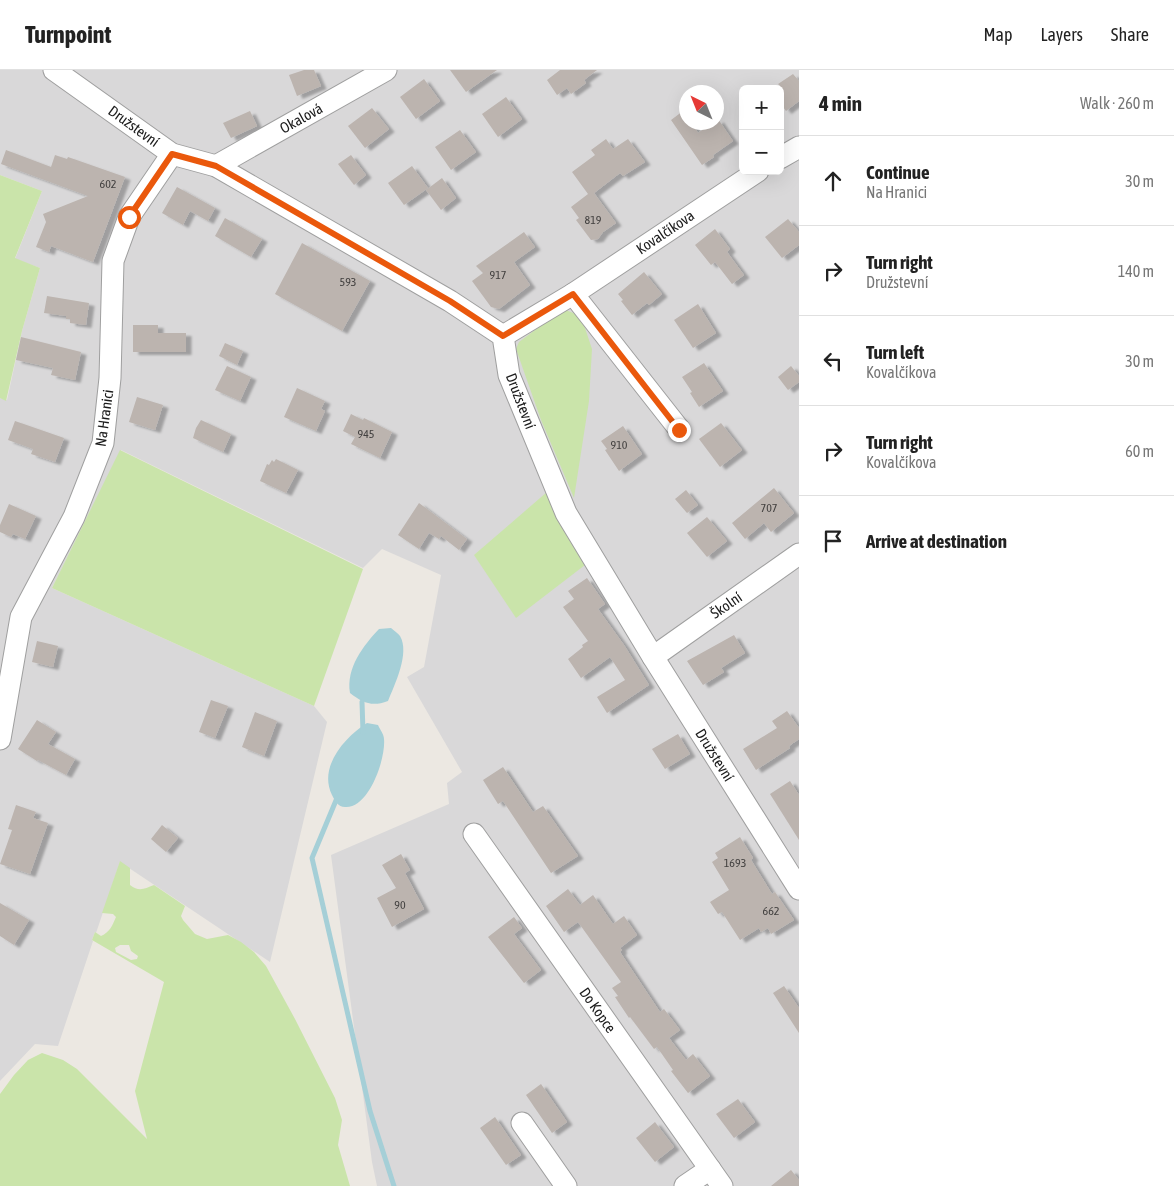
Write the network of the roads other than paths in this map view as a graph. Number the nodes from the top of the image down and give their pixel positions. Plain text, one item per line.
1 (54, 70) edge
2 (386, 70) edge
3 (799, 147) edge
4 (172, 154) junction
5 (784, 156) edge
6 (216, 166) junction
7 (752, 175) edge
8 (573, 294) junction
9 (503, 336) junction
10 (679, 430) dead end
11 (799, 554) edge
12 (653, 657) junction
13 (0, 739) edge
14 (474, 834) dead end
15 (799, 889) edge
16 (522, 1123) dead end
17 (716, 1177) edge
18 (566, 1186) edge
19 (686, 1186) edge

1 - 4 street, Družstevní
2 - 6 street, Okalová
3 - 5 street
4 - 6 street, Družstevní
4 - 13 street, Na Hranici
6 - 9 street, Družstevní
7 - 8 street, Kovalčíkova
8 - 9 street, Kovalčíkova
8 - 10 street
9 - 12 street, Družstevní
11 - 12 street, Školní
12 - 15 street, Družstevní
14 - 17 street, Do Kopce
16 - 18 street
17 - 19 street

